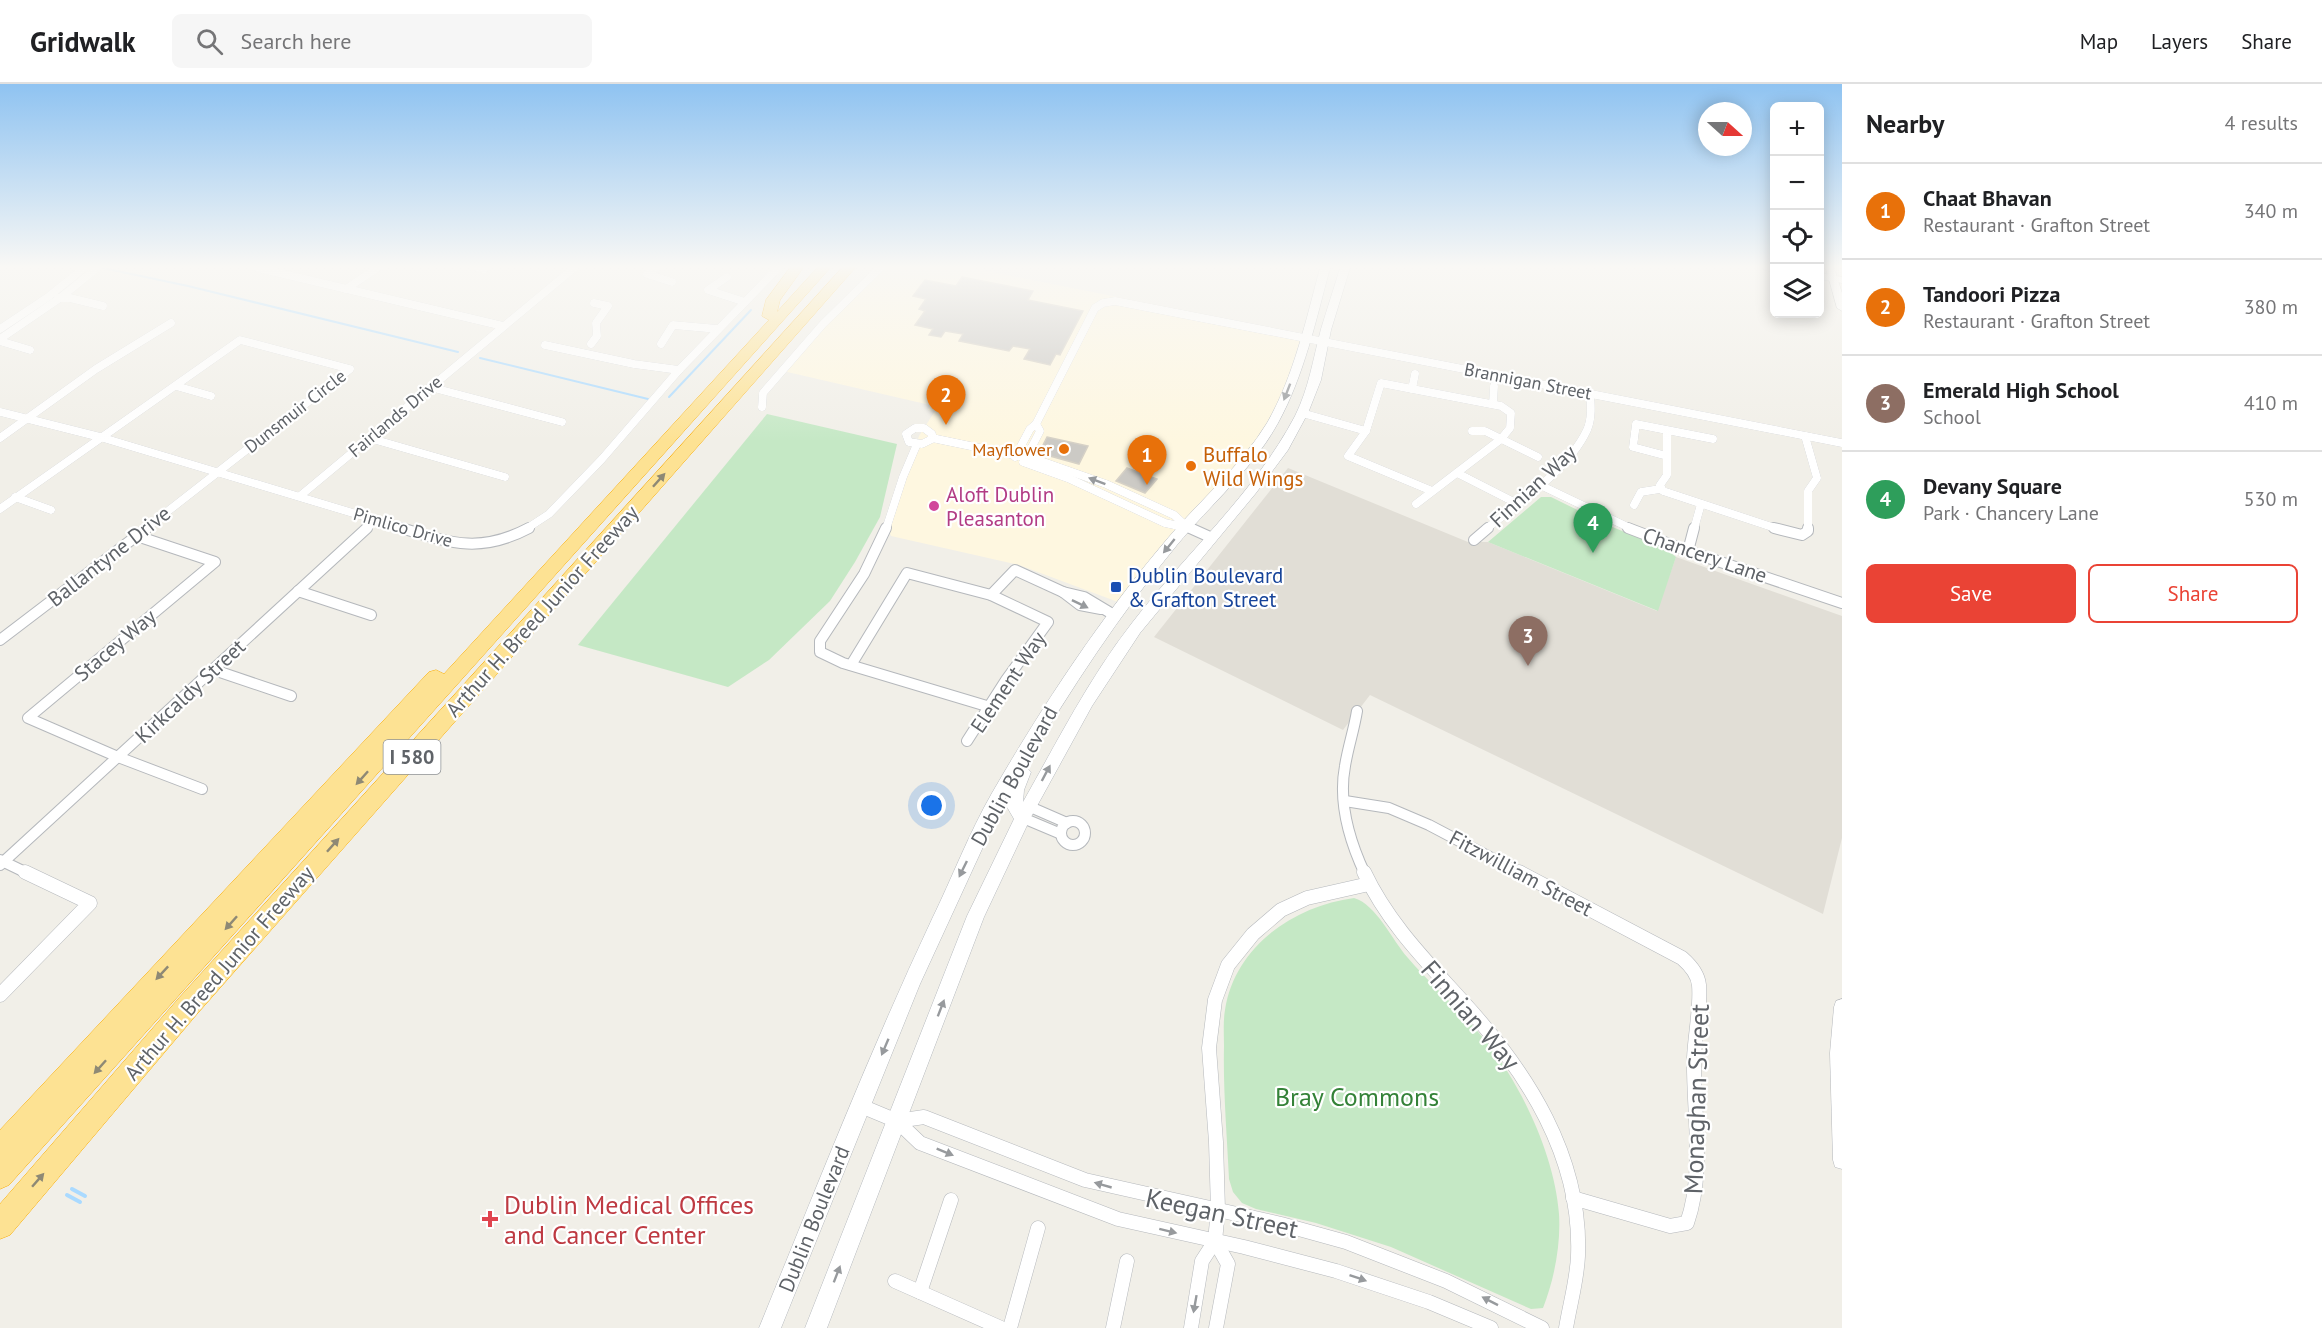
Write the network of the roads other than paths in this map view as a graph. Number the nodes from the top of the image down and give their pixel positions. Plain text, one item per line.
1 (20, 326) edge
2 (166, 326) edge
3 (503, 326) edge
4 (597, 326) edge
5 (672, 326) edge
6 (685, 326) edge
7 (721, 326) edge
8 (760, 326) edge
9 (771, 326) edge
10 (797, 326) edge
11 (821, 326) edge
12 (1086, 326) edge
13 (1249, 326) edge
14 (1308, 326) edge
15 (1329, 326) edge
16 (718, 329) junction
17 (1305, 337) junction
18 (0, 340) edge
19 (1325, 341) junction
20 (591, 344) junction
21 (661, 344) dead end
22 (545, 345) dead end
23 (30, 350) dead end
24 (574, 351) junction
25 (596, 355) junction
26 (679, 370) junction
27 (1414, 374) dead end
28 (176, 386) junction
29 (1494, 386) dead end
30 (430, 387) junction
31 (1412, 389) junction
32 (1590, 393) junction
33 (211, 396) dead end
34 (1493, 404) junction
35 (762, 407) dead end
36 (0, 412) edge
37 (1302, 413) junction
38 (25, 420) junction
39 (562, 422) dead end
40 (1036, 424) junction
41 (1366, 431) junction
42 (1472, 431) dead end
43 (1667, 431) junction
44 (1805, 436) junction
45 (100, 437) junction
46 (0, 438) edge
47 (369, 438) junction
48 (932, 438) junction
49 (1501, 439) junction
50 (1713, 439) dead end
51 (1842, 443) edge
52 (917, 444) junction
53 (1667, 456) junction
54 (1015, 457) junction
55 (1538, 457) dead end
56 (1025, 460) junction
57 (217, 472) junction
58 (1457, 473) junction
59 (505, 477) dead end
60 (1538, 484) junction
61 (1660, 489) junction
62 (1432, 491) junction
63 (300, 496) junction
64 (15, 497) junction
65 (1516, 502) junction
66 (1416, 504) dead end
67 (1701, 504) junction
68 (1634, 505) dead end
69 (0, 508) edge
70 (51, 510) dead end
71 (376, 520) junction
72 (1186, 526) junction
73 (137, 536) junction
74 (1210, 537) junction
75 (1474, 540) dead end
76 (1688, 551) junction
77 (298, 591) junction
78 (992, 595) junction
79 (1842, 603) edge
80 (1107, 612) junction
81 (370, 615) dead end
82 (0, 640) edge
83 (851, 665) junction
84 (214, 669) junction
85 (291, 696) dead end
86 (990, 706) junction
87 (1051, 709) junction
88 (1357, 711) dead end
89 (967, 741) dead end
90 (118, 757) junction
91 (202, 789) dead end
92 (1345, 801) junction
93 (1025, 812) junction
94 (1067, 823) junction
95 (1060, 834) junction
96 (1, 862) edge
97 (1369, 884) junction
98 (1690, 964) joint
99 (0, 995) edge
100 (1842, 1007) edge
101 (861, 1106) junction
102 (897, 1121) junction
103 (0, 1149) edge
104 (1842, 1160) edge
105 (0, 1176) edge
106 (1573, 1198) junction
107 (951, 1200) dead end
108 (1218, 1210) junction
109 (0, 1225) edge
110 (1038, 1228) dead end
111 (1215, 1241) junction
112 (1127, 1261) dead end
113 (895, 1281) dead end
114 (920, 1292) junction
115 (770, 1328) edge
116 (816, 1328) edge
117 (1001, 1328) edge
118 (1010, 1328) edge
119 (1113, 1328) edge
120 (1191, 1328) edge
121 (1216, 1328) edge
122 (1491, 1328) edge
123 (1542, 1328) edge
124 (1566, 1328) edge

1 - 18 street
2 - 38 street
3 - 30 street, Fairlands Drive
4 - 20 street
5 - 21 street
6 - 16 street
7 - 16 street, Pimlico Drive
8 -> 103 highway, Arthur H. Breed Junior Freeway / I 580
9 -> 105 highway, I 580
109 -> 10 highway, Arthur H. Breed Junior Freeway / I 580
11 - 35 street
12 - 40 street, Brannigan Street
13 - 17 street, Brannigan Street
14 - 17 main road, Dublin Boulevard
15 - 19 main road, Dublin Boulevard
16 - 26 street, Pimlico Drive
17 - 19 street, Brannigan Street
17 -> 72 main road, Dublin Boulevard
18 - 23 street
19 - 32 street, Brannigan Street
19 - 37 main road, Dublin Boulevard
20 - 24 street
20 - 25 street
22 - 24 street
24 - 25 street
25 - 26 street
26 - 71 street, Pimlico Drive
27 - 31 street
28 - 33 street
28 - 45 street, Dunsmuir Circle
28 - 57 street, Dunsmuir Circle
29 - 34 street
30 - 39 street
30 - 47 street, Fairlands Drive
31 - 34 street
31 - 41 street
32 - 44 street, Brannigan Street
32 - 60 street, Finnian Way
34 - 49 street
36 - 38 street, Pimlico Drive
37 - 41 street
37 - 74 main road, Dublin Boulevard
38 - 45 street, Pimlico Drive
38 - 46 street
40 - 54 street, Brannigan Street
40 - 56 street, Brannigan Street
41 - 62 street
42 - 49 street
43 - 50 street
43 - 53 street
43 - 53 street
44 - 51 street, Brannigan Street
44 - 67 street
45 - 57 street, Pimlico Drive
45 - 64 street, Dunsmuir Circle
47 - 59 street
47 - 63 street, Fairlands Drive
48 - 52 street
48 - 52 street
48 - 54 street
49 - 55 street
49 - 58 street
52 - 83 street
53 - 61 street
54 - 56 street
56 - 72 street
57 - 63 street, Pimlico Drive
57 - 73 street, Ballantyne Drive
58 - 62 street
58 - 65 street
60 - 65 street, Finnian Way
60 - 76 street, Chancery Lane
61 - 67 street
61 - 68 street
62 - 66 street
63 - 71 street, Pimlico Drive
64 - 69 street, Dunsmuir Circle
64 - 70 street
65 - 75 street, Finnian Way
67 - 76 street
71 - 77 street, Kirkcaldy Street
72 - 74 street
72 -> 80 main road, Dublin Boulevard
73 - 82 street, Ballantyne Drive
73 - 90 street, Stacey Way
93 -> 74 main road, Dublin Boulevard
76 - 79 street, Chancery Lane
77 - 81 street
77 - 84 street, Kirkcaldy Street
78 - 80 street
78 - 83 street
78 - 86 street, Element Way
80 - 87 main road, Dublin Boulevard
83 - 86 street
84 - 85 street
84 - 90 street, Kirkcaldy Street
86 - 89 street, Element Way
87 - 93 main road
87 -> 101 main road, Dublin Boulevard
88 - 92 street, Finnian Way
90 - 91 street
90 - 96 street, Kirkcaldy Street
92 - 97 street, Finnian Way
92 - 98 street, Fitzwilliam Street
93 - 94 street
93 - 95 street
102 -> 93 main road, Dublin Boulevard
94 - 95 street
94 - 95 street
96 - 99 street
97 - 106 street, Finnian Way
97 - 108 street
98 - 106 street, Monaghan Street
100 - 104 street
101 - 102 street, Keegan Street
101 - 115 main road, Dublin Boulevard
108 -> 102 street, Keegan Street
102 -> 111 street, Keegan Street
116 -> 102 main road, Dublin Boulevard
106 - 124 street, Finnian Way
107 - 114 street
108 - 111 street
123 -> 108 street, Keegan Street
110 - 118 street
111 -> 120 street
111 - 121 street
111 -> 122 street, Keegan Street
112 - 119 street
113 - 114 street
114 - 117 street

